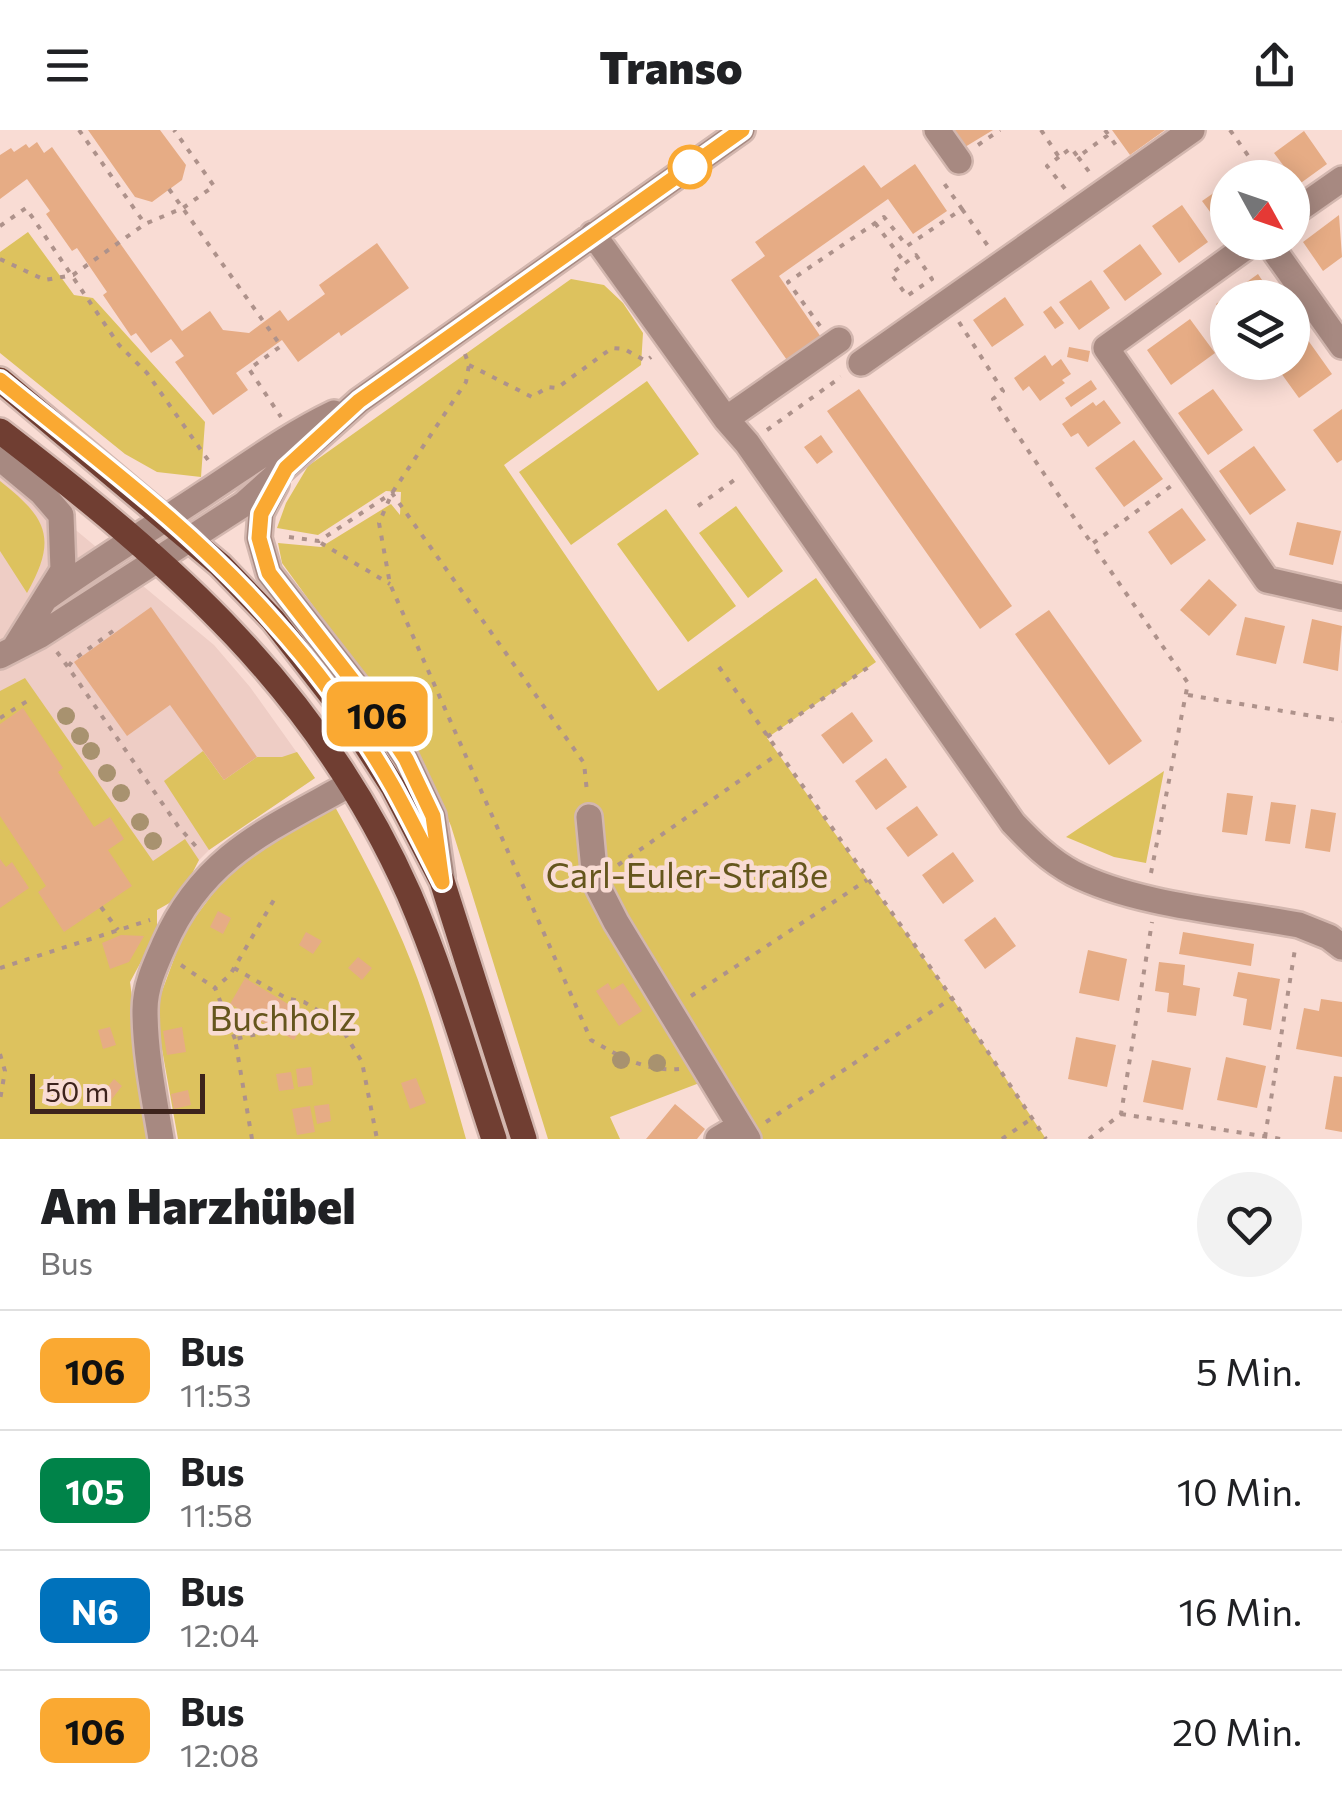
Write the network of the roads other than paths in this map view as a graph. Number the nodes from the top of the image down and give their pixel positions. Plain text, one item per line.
1 (742, 130) edge
2 (937, 130) edge
3 (1192, 130) edge
4 (956, 164) road end
5 (1342, 179) edge
6 (1310, 201) edge
7 (593, 234) junction
8 (1228, 260) edge
9 (1281, 260) edge
10 (832, 336) road end
11 (1342, 346) edge
12 (861, 363) road end
13 (0, 380) edge
14 (359, 401) junction
15 (726, 420) junction
16 (0, 431) edge
17 (0, 458) edge
18 (286, 468) junction
19 (167, 517) junction
20 (133, 536) junction
21 (192, 540) junction
22 (159, 560) junction
23 (1342, 596) edge
24 (45, 599) junction
25 (8, 652) edge
26 (350, 784) junction
27 (589, 817) road end
28 (442, 882) junction
29 (1342, 947) edge
30 (738, 1135) edge
31 (161, 1139) edge
32 (494, 1139) edge
33 (524, 1139) edge

1 - 7 street
2 - 4 street
3 - 12 street
5 - 6 street
7 - 14 street
7 - 15 street
8 - 23 street
9 - 11 street
10 - 15 street
13 - 19 main road
14 - 18 street
14 - 19 street
15 - 29 street
16 - 20 main road
17 - 24 street
18 - 21 street
18 - 28 street
19 - 20 street
19 - 21 main road
20 - 22 main road
20 - 24 street
21 - 22 street
21 - 28 main road
22 - 25 street
22 - 26 main road
24 - 25 street
26 - 31 street
26 - 32 main road
27 - 30 street
28 - 33 main road

